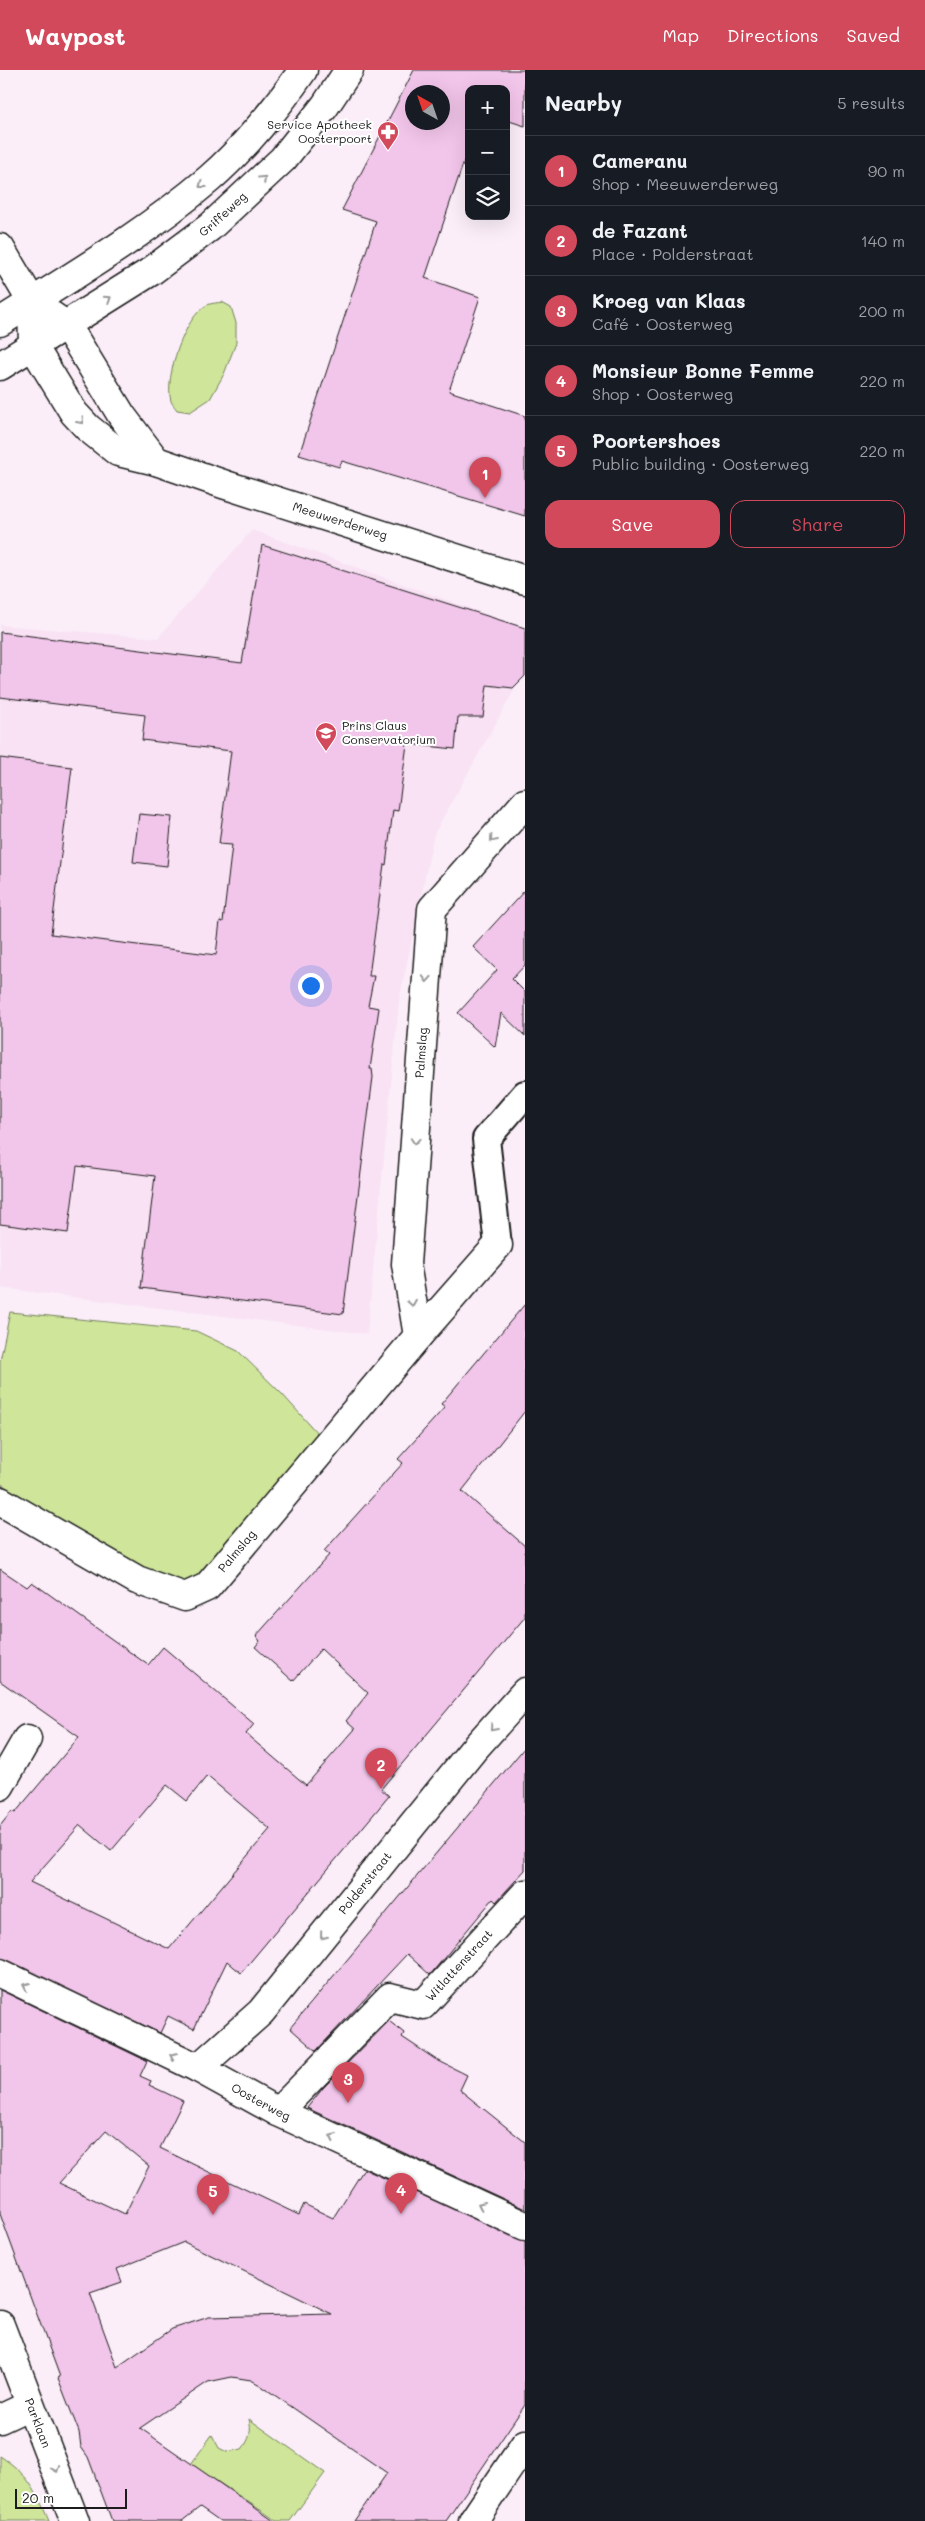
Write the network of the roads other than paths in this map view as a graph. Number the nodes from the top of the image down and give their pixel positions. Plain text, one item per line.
1 (304, 70) edge
2 (349, 70) edge
3 (0, 248) edge
4 (32, 302) junction
5 (0, 322) edge
6 (66, 326) junction
7 (33, 346) junction
8 (0, 366) edge
9 (156, 460) junction
10 (525, 580) edge
11 (525, 803) edge
12 (525, 1094) edge
13 (498, 1245) joint
14 (418, 1336) junction
15 (0, 1501) edge
16 (525, 1692) edge
17 (27, 1739) dead end
18 (0, 1786) edge
19 (525, 1894) edge
20 (0, 1973) edge
21 (198, 2068) junction
22 (278, 2112) junction
23 (525, 2226) edge
24 (0, 2325) edge
25 (30, 2405) junction
26 (0, 2419) edge
27 (525, 2444) edge
28 (75, 2521) edge
29 (473, 2521) edge

1 -> 4 street
6 -> 2 street, Griffeweg
3 - 4 street
4 - 5 street
4 - 6 street
4 - 7 street
6 - 7 street, Griffeweg
6 - 9 street
7 - 8 street, Griffeweg
7 -> 9 street, Meeuwerderweg
9 - 10 street, Meeuwerderweg
11 -> 14 street, Palmslag
12 - 13 street
13 - 14 street, Palmslag
14 - 15 street, Palmslag
16 -> 21 street, Polderstraat
17 - 18 street
19 - 22 street, Witlattenstraat
21 -> 20 street, Oosterweg
21 - 22 street, Oosterweg
23 -> 22 street, Oosterweg
24 - 25 street, Parklaan
25 - 26 street
25 -> 28 street, Parklaan
27 - 29 street

